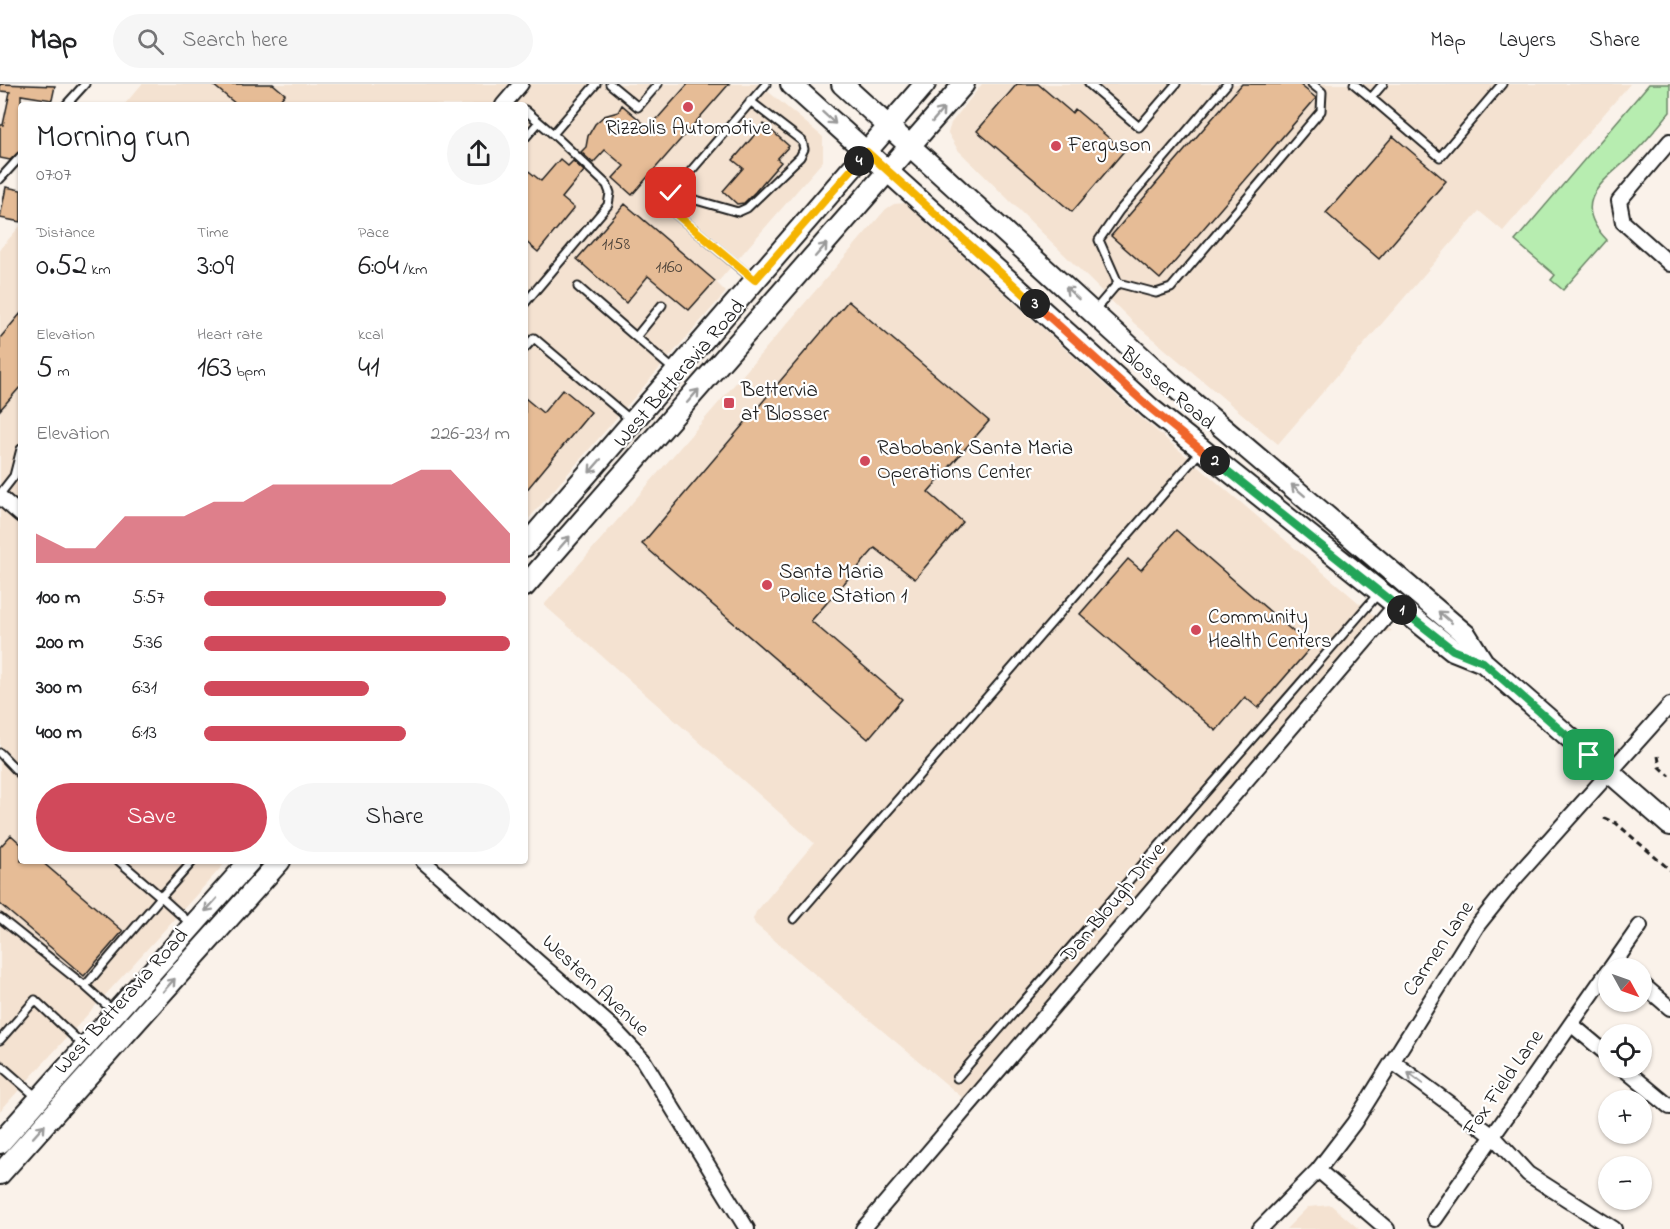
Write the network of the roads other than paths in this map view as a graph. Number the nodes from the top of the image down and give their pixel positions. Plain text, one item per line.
1 (85, 84) edge
2 (521, 84) edge
3 (596, 84) edge
4 (610, 84) edge
5 (658, 84) edge
6 (766, 84) edge
7 (791, 84) edge
8 (842, 84) edge
9 (925, 84) edge
10 (964, 84) edge
11 (1089, 84) edge
12 (1176, 84) edge
13 (1227, 84) edge
14 (1312, 84) edge
15 (1354, 84) edge
16 (1383, 84) edge
17 (1502, 84) edge
18 (1371, 98) junction
19 (509, 101) edge
20 (750, 101) junction
21 (69, 102) edge
22 (528, 113) edge
23 (539, 122) junction
24 (890, 125) junction
25 (553, 134) junction
26 (528, 135) edge
27 (1670, 141) edge
28 (912, 146) junction
29 (867, 152) junction
30 (18, 159) edge
31 (890, 172) junction
32 (0, 179) edge
33 (671, 193) junction
34 (1670, 264) edge
35 (755, 280) junction
36 (1118, 283) junction
37 (578, 286) dead end
38 (528, 299) edge
39 (663, 305) dead end
40 (1093, 312) junction
41 (636, 337) junction
42 (528, 345) edge
43 (676, 372) junction
44 (633, 422) junction
45 (1202, 450) junction
46 (18, 461) edge
47 (0, 496) edge
48 (18, 512) edge
49 (528, 542) edge
50 (528, 583) edge
51 (1380, 592) junction
52 (1396, 605) junction
53 (1483, 662) junction
54 (1670, 705) edge
55 (0, 753) edge
56 (18, 772) edge
57 (1610, 773) junction
58 (1670, 825) edge
59 (122, 864) edge
60 (191, 864) edge
61 (247, 864) edge
62 (277, 864) edge
63 (426, 864) edge
64 (161, 897) junction
65 (0, 918) edge
66 (794, 919) dead end
67 (193, 926) junction
68 (1640, 926) dead end
69 (1620, 958) edge
70 (85, 986) junction
71 (1598, 989) edge
72 (1652, 992) edge
73 (1670, 1008) edge
74 (115, 1013) junction
75 (1571, 1024) junction
76 (0, 1040) edge
77 (85, 1047) junction
78 (1598, 1047) edge
79 (1393, 1062) junction
80 (0, 1065) edge
81 (957, 1078) dead end
82 (1635, 1078) edge
83 (39, 1099) junction
84 (1670, 1107) edge
85 (1493, 1136) junction
86 (0, 1143) edge
87 (1318, 1170) junction
88 (0, 1174) edge
89 (1435, 1219) dead end
90 (747, 1229) edge
91 (863, 1229) edge
92 (1260, 1229) edge
93 (1387, 1229) edge
94 (1614, 1229) edge

1 - 21 lane
2 - 19 street
3 - 25 lane
4 - 5 lane
6 - 20 lane
7 -> 29 main road, Blosser Road
8 - 24 main road, Blosser Road
9 - 24 main road, West Betteravia Road
28 -> 10 main road, West Betteravia Road
11 - 12 lane
13 - 36 lane
14 - 36 lane
15 - 18 lane
16 - 18 lane
17 - 18 lane
20 - 33 lane
20 - 33 lane
22 - 23 lane
23 - 25 lane
23 - 26 lane
24 - 28 main road, Blosser Road
24 - 29 main road, West Betteravia Road
25 - 38 lane
27 - 34 street
28 - 31 main road, West Betteravia Road
40 -> 28 main road, Blosser Road
29 - 31 main road, Blosser Road
29 - 35 main road, West Betteravia Road
30 - 32 lane
31 - 45 main road, Blosser Road
50 -> 31 main road, West Betteravia Road
33 - 35 lane
35 - 43 main road, West Betteravia Road
36 - 40 lane
37 - 41 lane
39 - 41 lane
53 -> 40 main road, Blosser Road
41 - 43 lane
42 - 44 lane
43 - 44 main road, West Betteravia Road
44 -> 49 main road, West Betteravia Road
45 - 51 main road, Blosser Road
45 - 66 lane
46 - 47 lane
47 - 48 street
51 - 52 main road, Blosser Road
51 - 81 lane
52 - 53 main road, Blosser Road
52 - 91 street, Dan Blough Drive
53 - 57 main road, Blosser Road
54 - 57 street, Carmen Lane
55 - 56 lane
57 - 58 main road, Blosser Road
57 - 79 street, Carmen Lane
59 - 64 lane
60 - 64 lane
61 -> 67 main road, West Betteravia Road
88 -> 62 main road, West Betteravia Road
63 - 90 street, Western Avenue
64 - 67 lane
64 - 70 lane
65 - 70 lane
67 - 74 main road, West Betteravia Road
68 - 69 street, Fox Field Lane
70 - 74 lane
71 - 75 street, Fox Field Lane
72 - 73 street
74 - 77 main road, West Betteravia Road
75 - 78 street
75 - 85 street, Fox Field Lane
76 - 77 lane
77 - 83 main road, West Betteravia Road
85 -> 79 street
79 - 87 street, Carmen Lane
80 - 83 lane
82 - 84 street
83 - 86 main road, West Betteravia Road
85 - 89 street, Fox Field Lane
85 - 94 street
87 - 92 street, Carmen Lane
87 - 93 street

